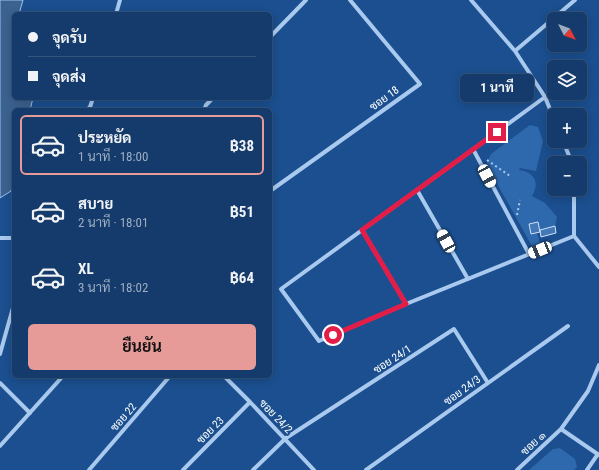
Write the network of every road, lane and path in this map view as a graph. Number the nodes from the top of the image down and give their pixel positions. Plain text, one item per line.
1 (120, 0) edge
2 (306, 0) edge
3 (350, 0) edge
4 (471, 0) edge
5 (575, 0) edge
6 (117, 12) edge
7 (272, 34) edge
8 (515, 51) junction
9 (545, 97) junction
10 (211, 100) edge
11 (205, 108) edge
12 (550, 108) edge
13 (473, 149) junction
14 (482, 156) dead end
15 (510, 176) dead end
16 (272, 190) edge
17 (417, 190) junction
18 (574, 196) edge
19 (520, 200) dead end
20 (516, 218) dead end
21 (362, 230) junction
22 (574, 236) junction
23 (0, 238) edge
24 (12, 238) edge
25 (529, 254) junction
26 (599, 267) edge
27 (468, 279) junction
28 (406, 304) junction
29 (12, 311) edge
30 (568, 326) dead end
31 (0, 354) edge
32 (599, 365) edge
33 (61, 378) edge
34 (168, 378) edge
35 (226, 378) edge
36 (0, 383) edge
37 (488, 383) junction
38 (250, 402) junction
39 (30, 413) junction
40 (562, 429) junction
41 (286, 438) junction
42 (0, 446) edge
43 (598, 454) edge
44 (89, 470) edge
45 (183, 470) edge
46 (253, 470) edge
47 (314, 470) edge
48 (366, 470) edge
49 (517, 470) edge
50 (587, 470) edge

1 - 6 street
2 - 7 street
3 - 16 street, ซอย 18
4 - 8 street
5 - 8 street
8 - 9 street
9 - 12 street
9 - 13 street
10 - 11 street
13 - 17 street
13 - 25 street
14 - 15 path
17 - 21 street
17 - 27 street
18 - 22 street
19 - 20 path
21 - 28 street
21 - 28 street
22 - 25 street
22 - 26 street
23 - 24 street
25 - 27 street
27 - 28 street
29 - 31 street
30 - 37 street, ซอย 24/3
32 - 40 street, ซอย ๑
33 - 39 street
34 - 44 street, ซอย 22
35 - 38 street, ซอย 24/2
36 - 39 street
37 - 41 street, ซอย 24/1
37 - 48 street, ซอย 24/3
38 - 41 street, ซอย 24/2
38 - 45 street, ซอย 23
39 - 42 street
40 - 43 street
40 - 49 street, ซอย ๑
41 - 46 street
41 - 47 street, ซอย 24/2
43 - 50 street

